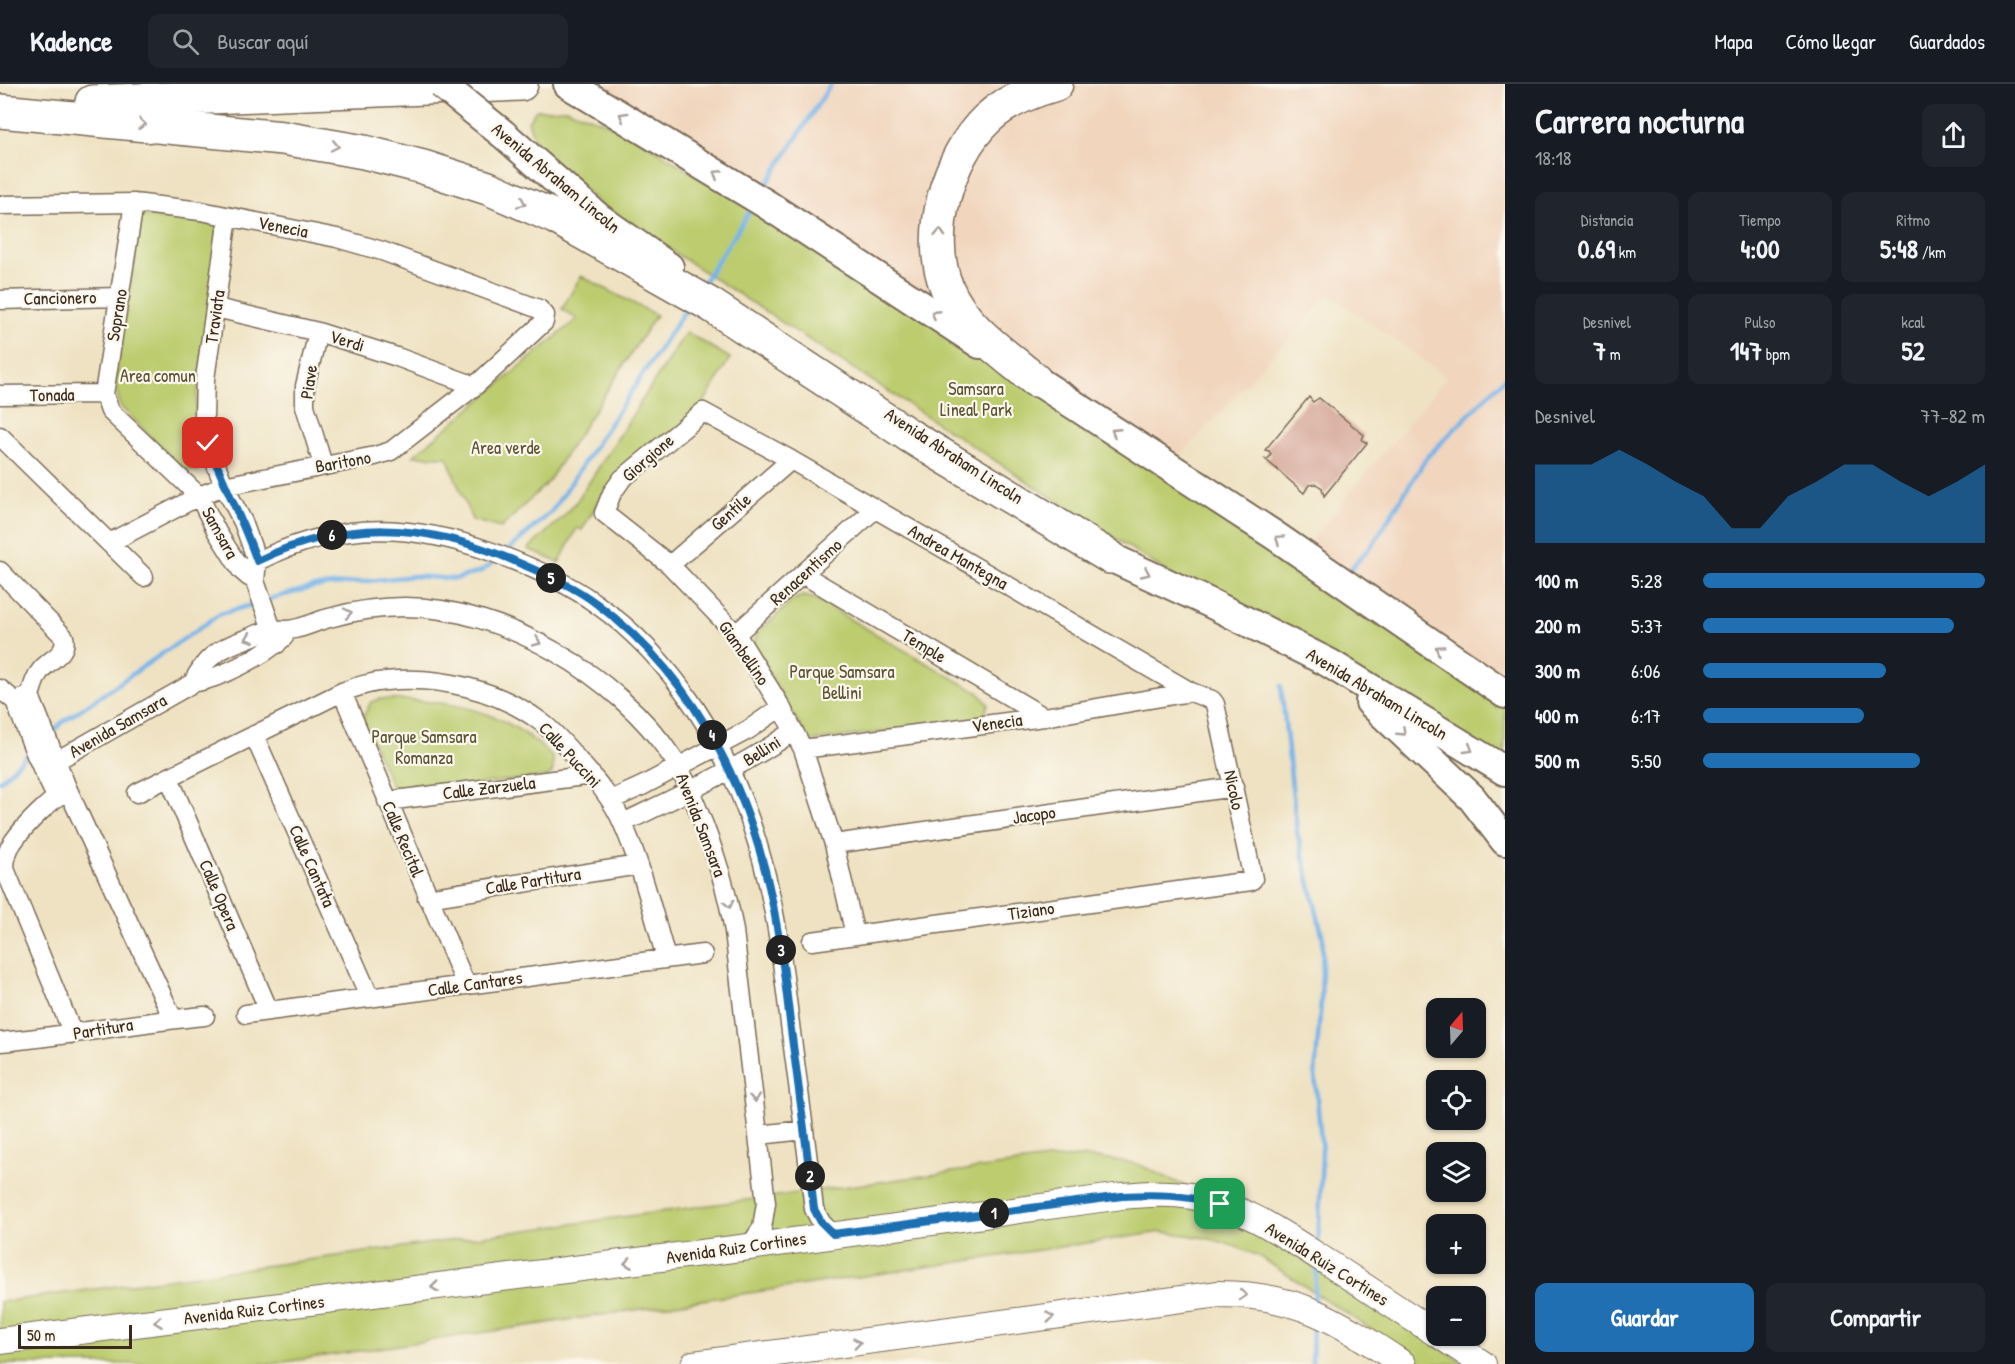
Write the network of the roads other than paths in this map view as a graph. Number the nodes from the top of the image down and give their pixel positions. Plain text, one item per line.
1 (441, 84) edge
2 (521, 84) edge
3 (1056, 84) edge
4 (572, 86) edge
5 (0, 106) edge
6 (0, 111) edge
7 (134, 203) junction
8 (0, 206) edge
9 (228, 217) junction
10 (120, 297) junction
11 (0, 300) edge
12 (216, 308) junction
13 (544, 322) joint
14 (318, 332) junction
15 (1035, 380) junction
16 (475, 386) junction
17 (104, 394) junction
18 (0, 395) edge
19 (705, 412) joint
20 (0, 436) edge
21 (791, 460) junction
22 (323, 465) junction
23 (225, 486) junction
24 (199, 496) junction
25 (875, 510) junction
26 (604, 514) joint
27 (109, 543) junction
28 (1110, 557) junction
29 (257, 561) junction
30 (670, 565) junction
31 (804, 575) junction
32 (248, 576) junction
33 (144, 577) dead end
34 (4, 579) edge
35 (736, 634) junction
36 (275, 637) junction
37 (1329, 663) junction
38 (1473, 672) junction
39 (1505, 684) edge
40 (0, 689) edge
41 (342, 692) junction
42 (1191, 692) junction
43 (1505, 694) edge
44 (22, 698) junction
45 (1212, 700) joint
46 (781, 708) junction
47 (1044, 717) junction
48 (794, 731) junction
49 (254, 735) junction
50 (718, 745) junction
51 (803, 749) junction
52 (47, 758) junction
53 (679, 767) junction
54 (730, 770) junction
55 (1505, 771) edge
56 (592, 775) junction
57 (169, 778) junction
58 (1234, 787) junction
59 (690, 790) junction
60 (137, 793) dead end
61 (62, 794) junction
62 (611, 800) junction
63 (387, 801) junction
64 (623, 823) junction
65 (1505, 841) edge
66 (834, 844) junction
67 (4, 855) edge
68 (639, 865) junction
69 (1251, 881) joint
70 (427, 898) junction
71 (855, 935) junction
72 (812, 941) dead end
73 (703, 954) dead end
74 (666, 958) junction
75 (465, 985) junction
76 (370, 998) junction
77 (269, 1011) junction
78 (246, 1014) dead end
79 (205, 1016) dead end
80 (173, 1019) junction
81 (73, 1034) junction
82 (0, 1042) edge
83 (804, 1130) junction
84 (759, 1135) junction
85 (833, 1234) junction
86 (749, 1247) junction
87 (1426, 1326) edge
88 (0, 1341) edge
89 (1456, 1346) edge
90 (694, 1364) edge
91 (1403, 1364) edge
92 (1483, 1364) edge

1 - 28 main road, Avenida Abraham Lincoln, bridge
2 - 5 highway
15 -> 3 highway
15 -> 4 main road
6 -> 28 highway
7 - 8 street, Venecia
7 - 9 street, Venecia
7 - 10 street, Soprano
9 - 12 street, Traviata
9 - 13 street, Venecia
10 - 11 street, Cancionero
10 - 17 street, Soprano
12 - 14 street, Verdi
12 - 23 street, Traviata
13 - 16 street, Baritono
14 - 16 street, Verdi
14 - 22 street, Piave
38 -> 15 main road
16 - 22 street, Baritono
17 - 18 street, Tonada
17 - 24 street
19 - 21 street, Andrea Mantegna
19 - 26 street, Giorgione
20 - 27 street
21 - 25 street, Andrea Mantegna
21 - 30 street, Gentile
22 - 23 street, Baritono
23 - 24 street, Baritono
23 - 29 street, Samsara
24 - 27 street, Baritono
24 - 32 street, Samsara
25 - 31 street, Renacentismo
25 - 42 street, Andrea Mantegna
26 - 30 street, Giambellino
27 - 33 street
28 -> 37 main road, Avenida Abraham Lincoln
29 - 32 street
29 - 50 street
30 - 35 street, Giambellino
31 - 35 street, Renacentismo
31 - 47 street, Temple
32 - 36 street
34 - 44 street
35 - 46 street, Giambellino
36 - 52 street, Avenida Samsara
36 -> 53 street, Avenida Samsara
37 -> 55 main road, Avenida Abraham Lincoln
37 -> 65 main road
38 - 39 main road
38 - 43 main road
40 - 44 street
41 - 49 street, Calle Puccini
41 - 56 street, Calle Puccini
41 - 63 street, Calle Recital
42 - 45 street, Andrea Mantegna
42 - 47 street, Venecia
44 - 52 street
45 - 58 street, Nicolo
46 - 48 street, Giambellino
46 - 50 street, Bellini
47 - 51 street, Venecia
48 - 51 street, Giambellino
48 - 54 street, Bellini
49 - 57 street, Calle Puccini
49 - 76 street, Calle Cantata
50 - 53 street, Bellini
50 - 54 street
51 - 66 street, Giambellino
52 - 61 street
53 - 59 street, Avenida Samsara
53 - 62 street, Bellini
54 - 59 street, Bellini
54 - 83 street
56 - 62 street, Calle Puccini
56 - 63 street, Calle Zarzuela
57 - 60 street, Calle Puccini
57 - 77 street, Calle Opera
58 - 66 street, Jacopo
58 - 69 street, Nicolo
59 - 64 street, Bellini
59 -> 84 street, Avenida Samsara
61 - 67 street
61 - 80 street
62 - 64 street, Calle Puccini
63 - 70 street, Calle Recital
64 - 68 street, Calle Puccini
66 - 71 street, Giambellino
67 - 81 street
68 - 70 street, Calle Partitura
68 - 74 street, Calle Puccini
69 - 71 street, Tiziano
70 - 75 street, Calle Recital
71 - 72 street, Tiziano
73 - 74 street, Calle Cantares
74 - 75 street, Calle Cantares
75 - 76 street, Calle Cantares
76 - 77 street, Calle Cantares
77 - 78 street, Calle Cantares
79 - 80 street, Partitura
80 - 81 street, Partitura
81 - 82 street, Partitura
83 - 84 street
83 - 85 street
84 - 86 street, Avenida Samsara
85 - 86 main road, Avenida Ruiz Cortines
85 - 87 main road, Avenida Ruiz Cortines
86 -> 88 main road, Avenida Ruiz Cortines
89 - 92 main road, Avenida Ruiz Cortines
90 -> 91 main road

